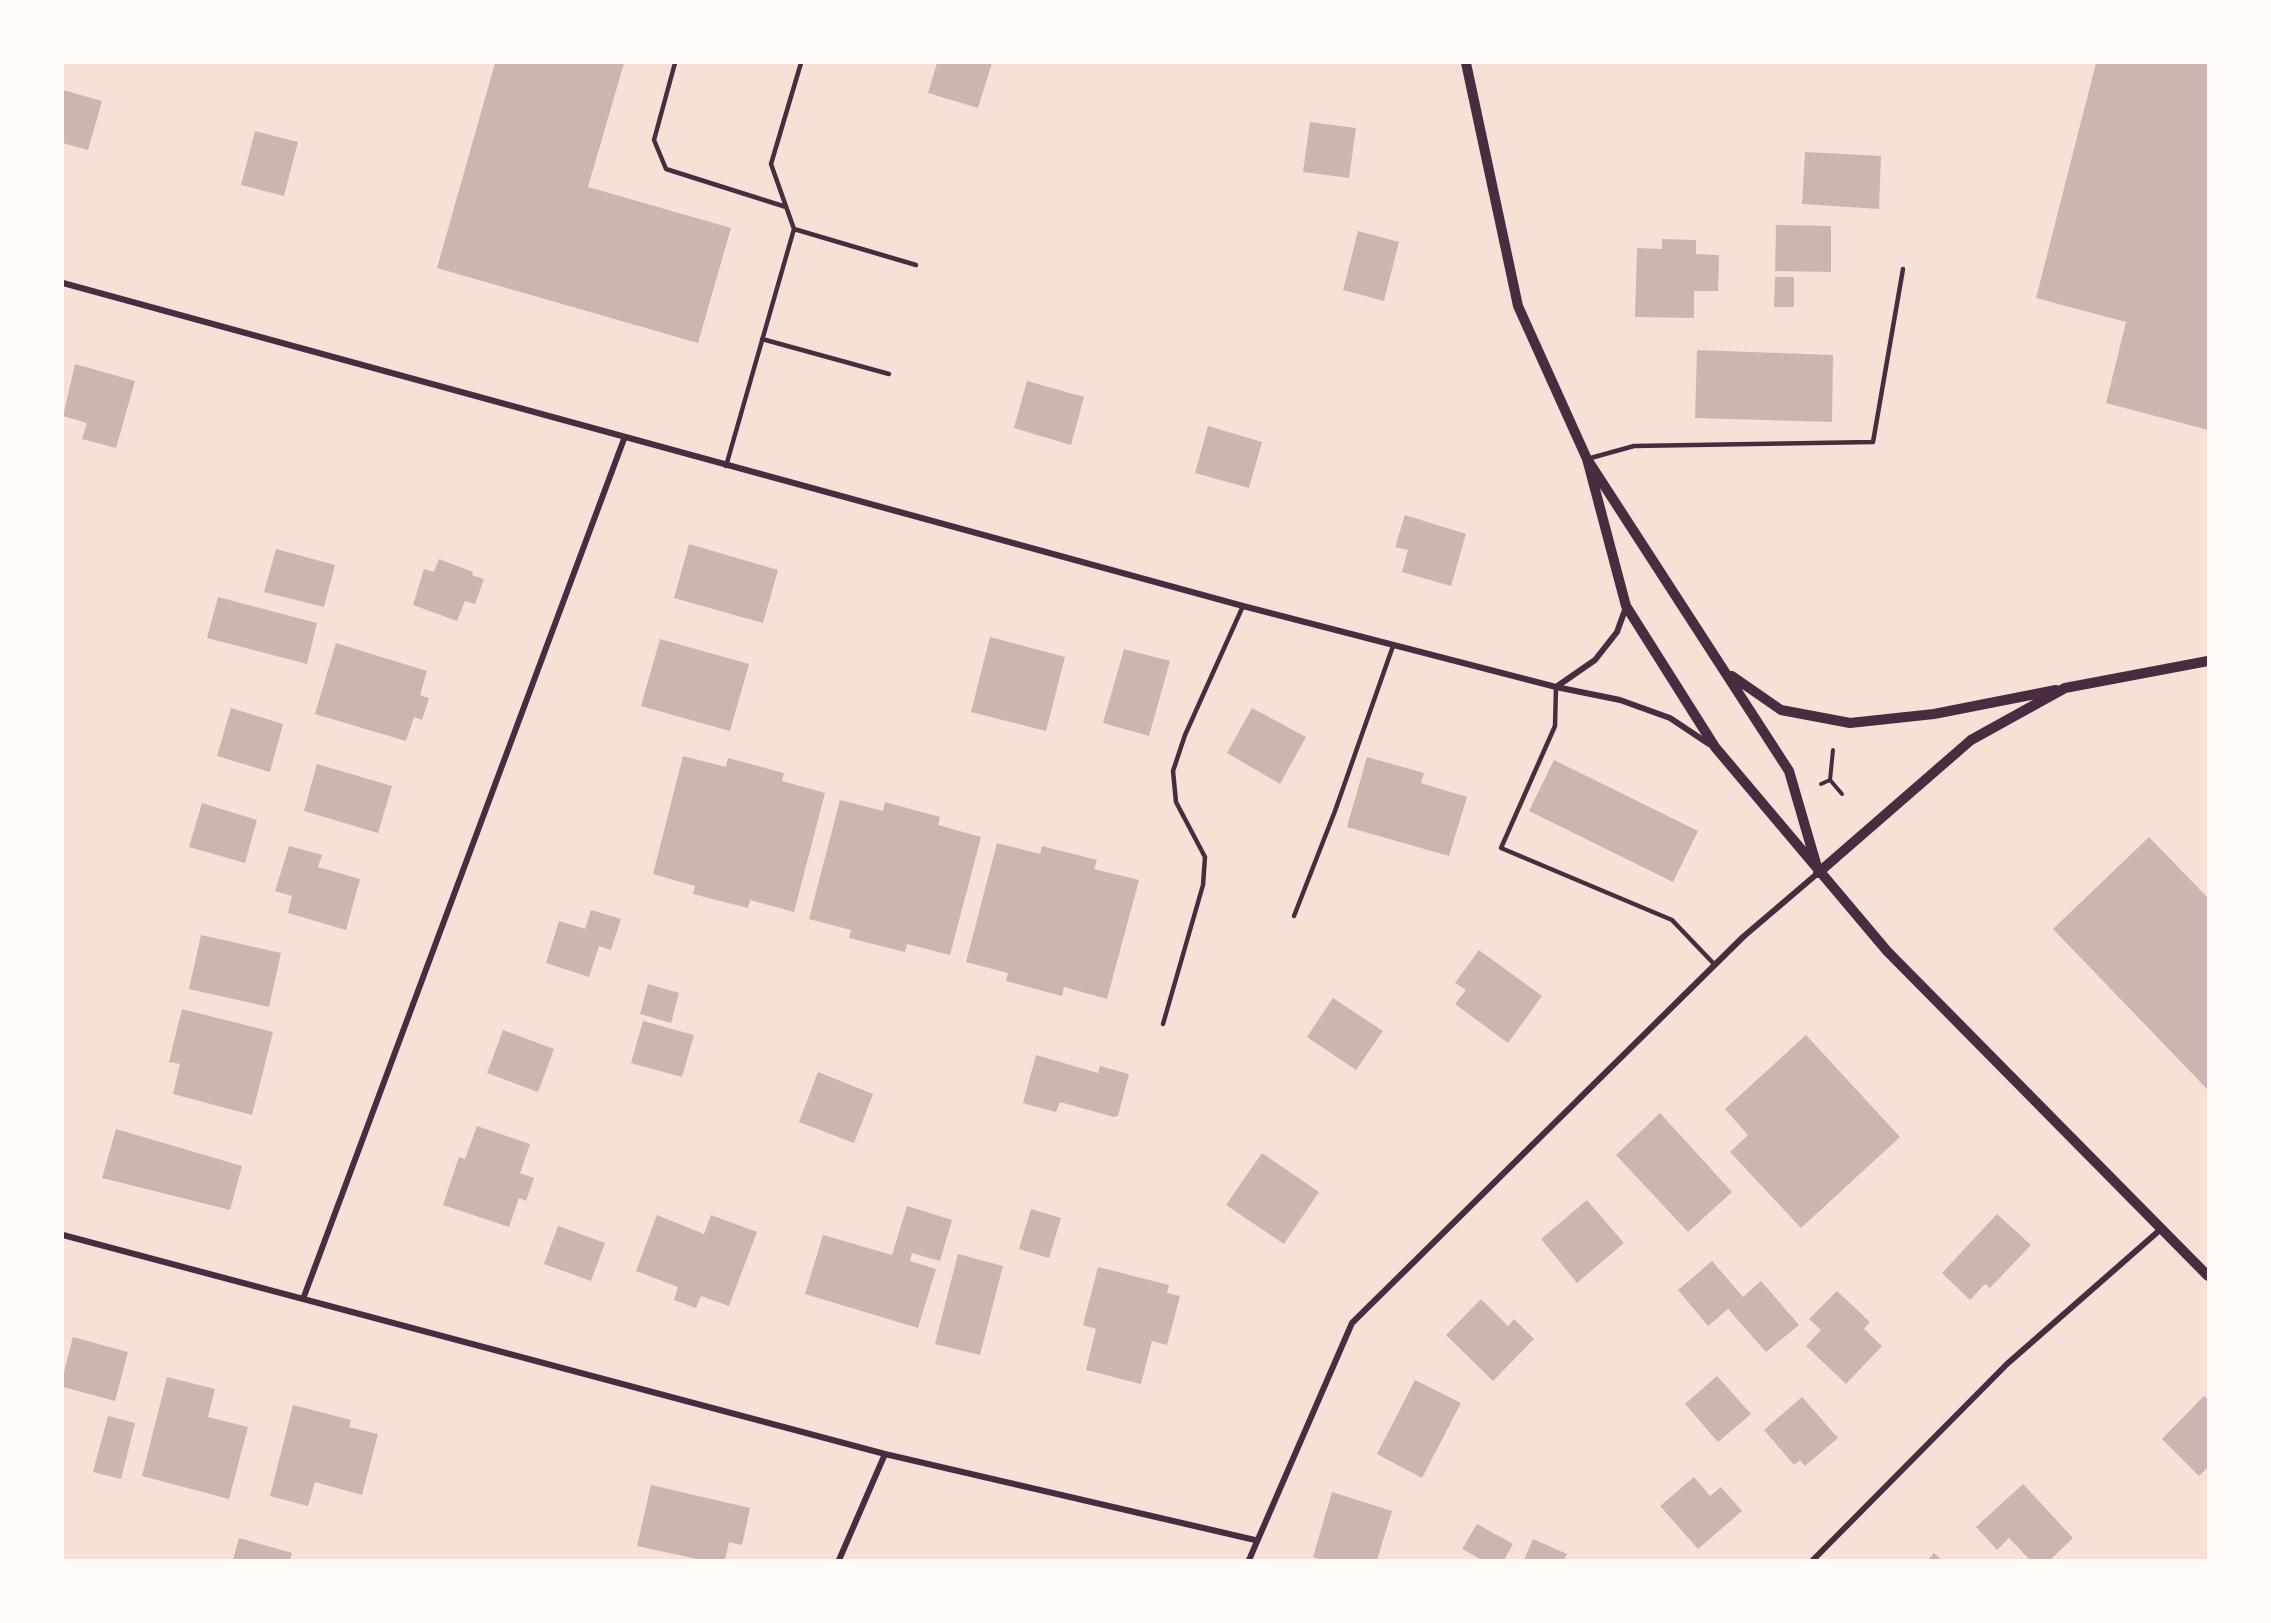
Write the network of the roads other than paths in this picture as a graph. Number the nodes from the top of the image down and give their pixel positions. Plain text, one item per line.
1 (675, 63) edge
2 (801, 63) edge
3 (1466, 63) edge
4 (786, 207) junction
5 (794, 229) junction
6 (916, 265) dead end
7 (1903, 269) dead end
8 (63, 283) edge
9 (762, 339) junction
10 (889, 374) dead end
11 (624, 439) junction
12 (1587, 459) junction
13 (726, 466) junction
14 (1243, 606) junction
15 (1626, 606) junction
16 (1393, 646) junction
17 (2208, 661) edge
18 (1727, 674) junction
19 (1556, 687) junction
20 (2065, 688) junction
21 (1715, 747) junction
22 (1818, 873) junction
23 (1294, 916) dead end
24 (1715, 965) junction
25 (1163, 1024) dead end
26 (2161, 1229) junction
27 (63, 1235) edge
28 (2208, 1276) edge
29 (303, 1299) junction
30 (885, 1454) junction
31 (1255, 1540) junction
32 (839, 1560) edge
33 (1249, 1560) edge
34 (1812, 1560) edge

1 - 4 lane
2 - 4 lane
3 - 12 street
4 - 5 lane
5 - 6 lane
5 - 9 lane
7 - 12 lane
8 - 11 street
9 - 10 lane
9 - 13 lane
11 - 13 street
11 - 29 street
12 - 15 street
12 - 18 street
13 - 14 street
14 - 16 street
14 - 25 lane
15 - 19 street
15 - 21 street
16 - 19 street
16 - 23 lane
17 - 20 street
18 - 20 street
18 - 22 street
19 - 21 street
19 - 24 lane
20 - 22 street
21 - 22 street
22 - 24 street
22 - 26 street
24 - 31 street
26 - 28 street
26 - 34 street
27 - 29 street
29 - 30 street
30 - 31 street
30 - 32 street
31 - 33 street

